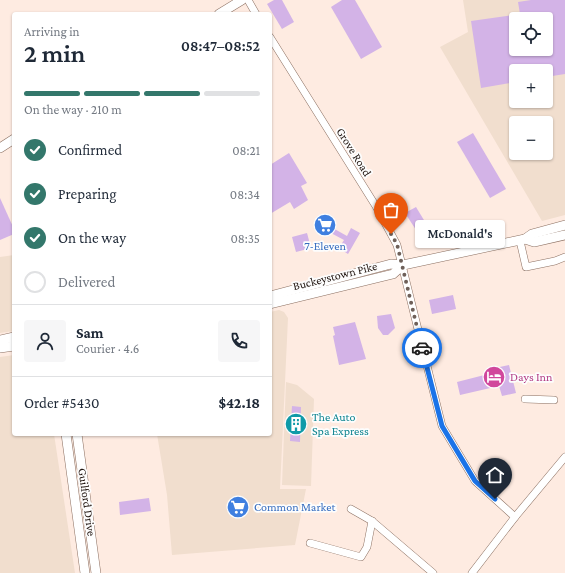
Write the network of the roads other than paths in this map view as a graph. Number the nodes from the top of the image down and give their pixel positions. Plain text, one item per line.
1 (242, 0) edge
2 (248, 0) edge
3 (222, 12) edge
4 (255, 12) edge
5 (272, 40) edge
6 (12, 140) edge
7 (0, 148) edge
8 (565, 225) edge
9 (565, 235) edge
10 (522, 240) junction
11 (565, 257) edge
12 (403, 266) junction
13 (272, 295) edge
14 (272, 304) edge
15 (12, 337) edge
16 (0, 340) edge
17 (525, 400) dead end
18 (554, 400) dead end
19 (66, 436) edge
20 (77, 436) edge
21 (565, 457) edge
22 (352, 509) dead end
23 (514, 517) junction
24 (372, 521) junction
25 (310, 543) dead end
26 (85, 573) edge
27 (96, 573) edge
28 (433, 573) edge
29 (472, 573) edge

1 - 3 main road
2 - 4 street
5 - 12 street, Grove Road
6 - 7 main road
8 - 10 main road, Buckeystown Pike
9 - 10 main road, Buckeystown Pike
10 - 11 street
10 - 12 main road, Buckeystown Pike
12 - 13 main road, Buckeystown Pike
12 - 14 main road, Buckeystown Pike
12 - 23 street, Grove Road
15 - 16 main road
17 - 18 street
19 - 26 main road, Guilford Drive
20 - 27 main road, Guilford Drive
21 - 23 street
22 - 24 street
23 - 29 street
24 - 25 street
24 - 28 street

